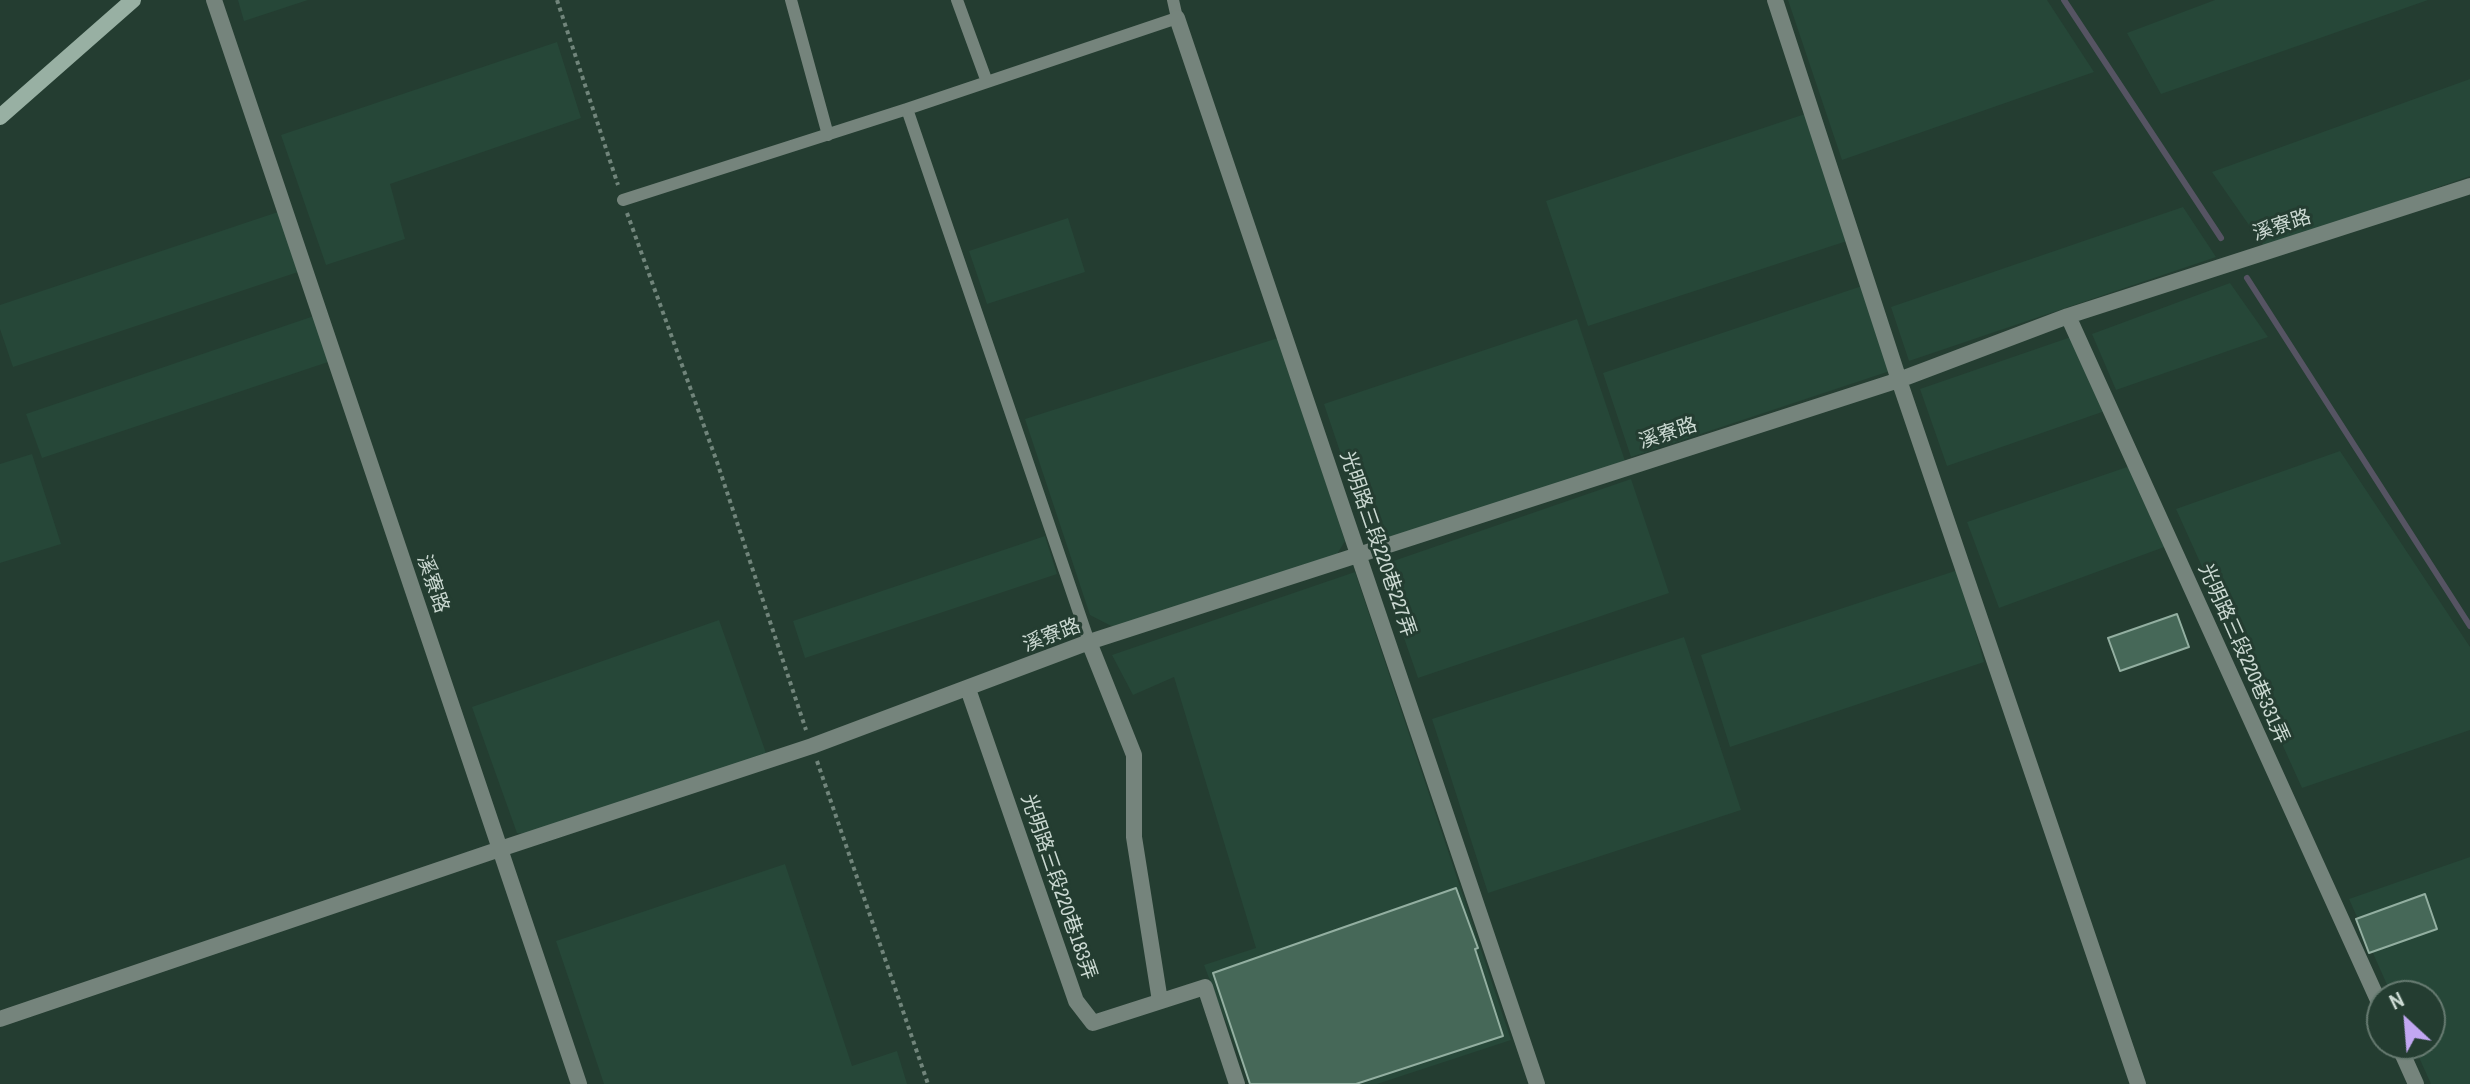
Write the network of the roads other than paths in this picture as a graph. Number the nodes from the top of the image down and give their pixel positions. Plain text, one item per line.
1 (133, 0) edge
2 (214, 0) edge
3 (791, 0) edge
4 (957, 0) edge
5 (1173, 0) edge
6 (1775, 0) edge
7 (1177, 18) junction
8 (987, 82) junction
9 (907, 109) junction
10 (0, 117) edge
11 (828, 135) junction
12 (2470, 186) edge
13 (623, 200) road end
14 (2068, 316) junction
15 (1899, 380) junction
16 (1360, 555) junction
17 (1089, 642) junction
18 (968, 689) junction
19 (500, 849) junction
20 (2369, 980) edge
21 (1160, 1001) junction
22 (0, 1019) edge
23 (2405, 1060) edge
24 (579, 1084) edge
25 (1237, 1084) edge
26 (1537, 1084) edge
27 (2138, 1084) edge
28 (2416, 1084) edge

1 - 10 street
2 - 19 street, 溪寮路
3 - 11 lane
4 - 8 lane
5 - 7 lane
6 - 15 street
7 - 8 lane
7 - 16 street, 光明路三段220巷227弄
8 - 9 lane
9 - 11 lane
9 - 17 lane
11 - 13 lane
12 - 14 street, 溪寮路
14 - 15 street, 溪寮路
14 - 20 street, 光明路三段220巷331弄
15 - 16 street, 溪寮路
15 - 27 street
16 - 17 street, 溪寮路
16 - 26 street, 光明路三段220巷227弄
17 - 18 street, 溪寮路
17 - 21 street
18 - 19 street, 溪寮路
18 - 21 street, 光明路三段220巷183弄
19 - 22 street
19 - 24 street
21 - 25 street, 光明路三段220巷183弄
23 - 28 street

